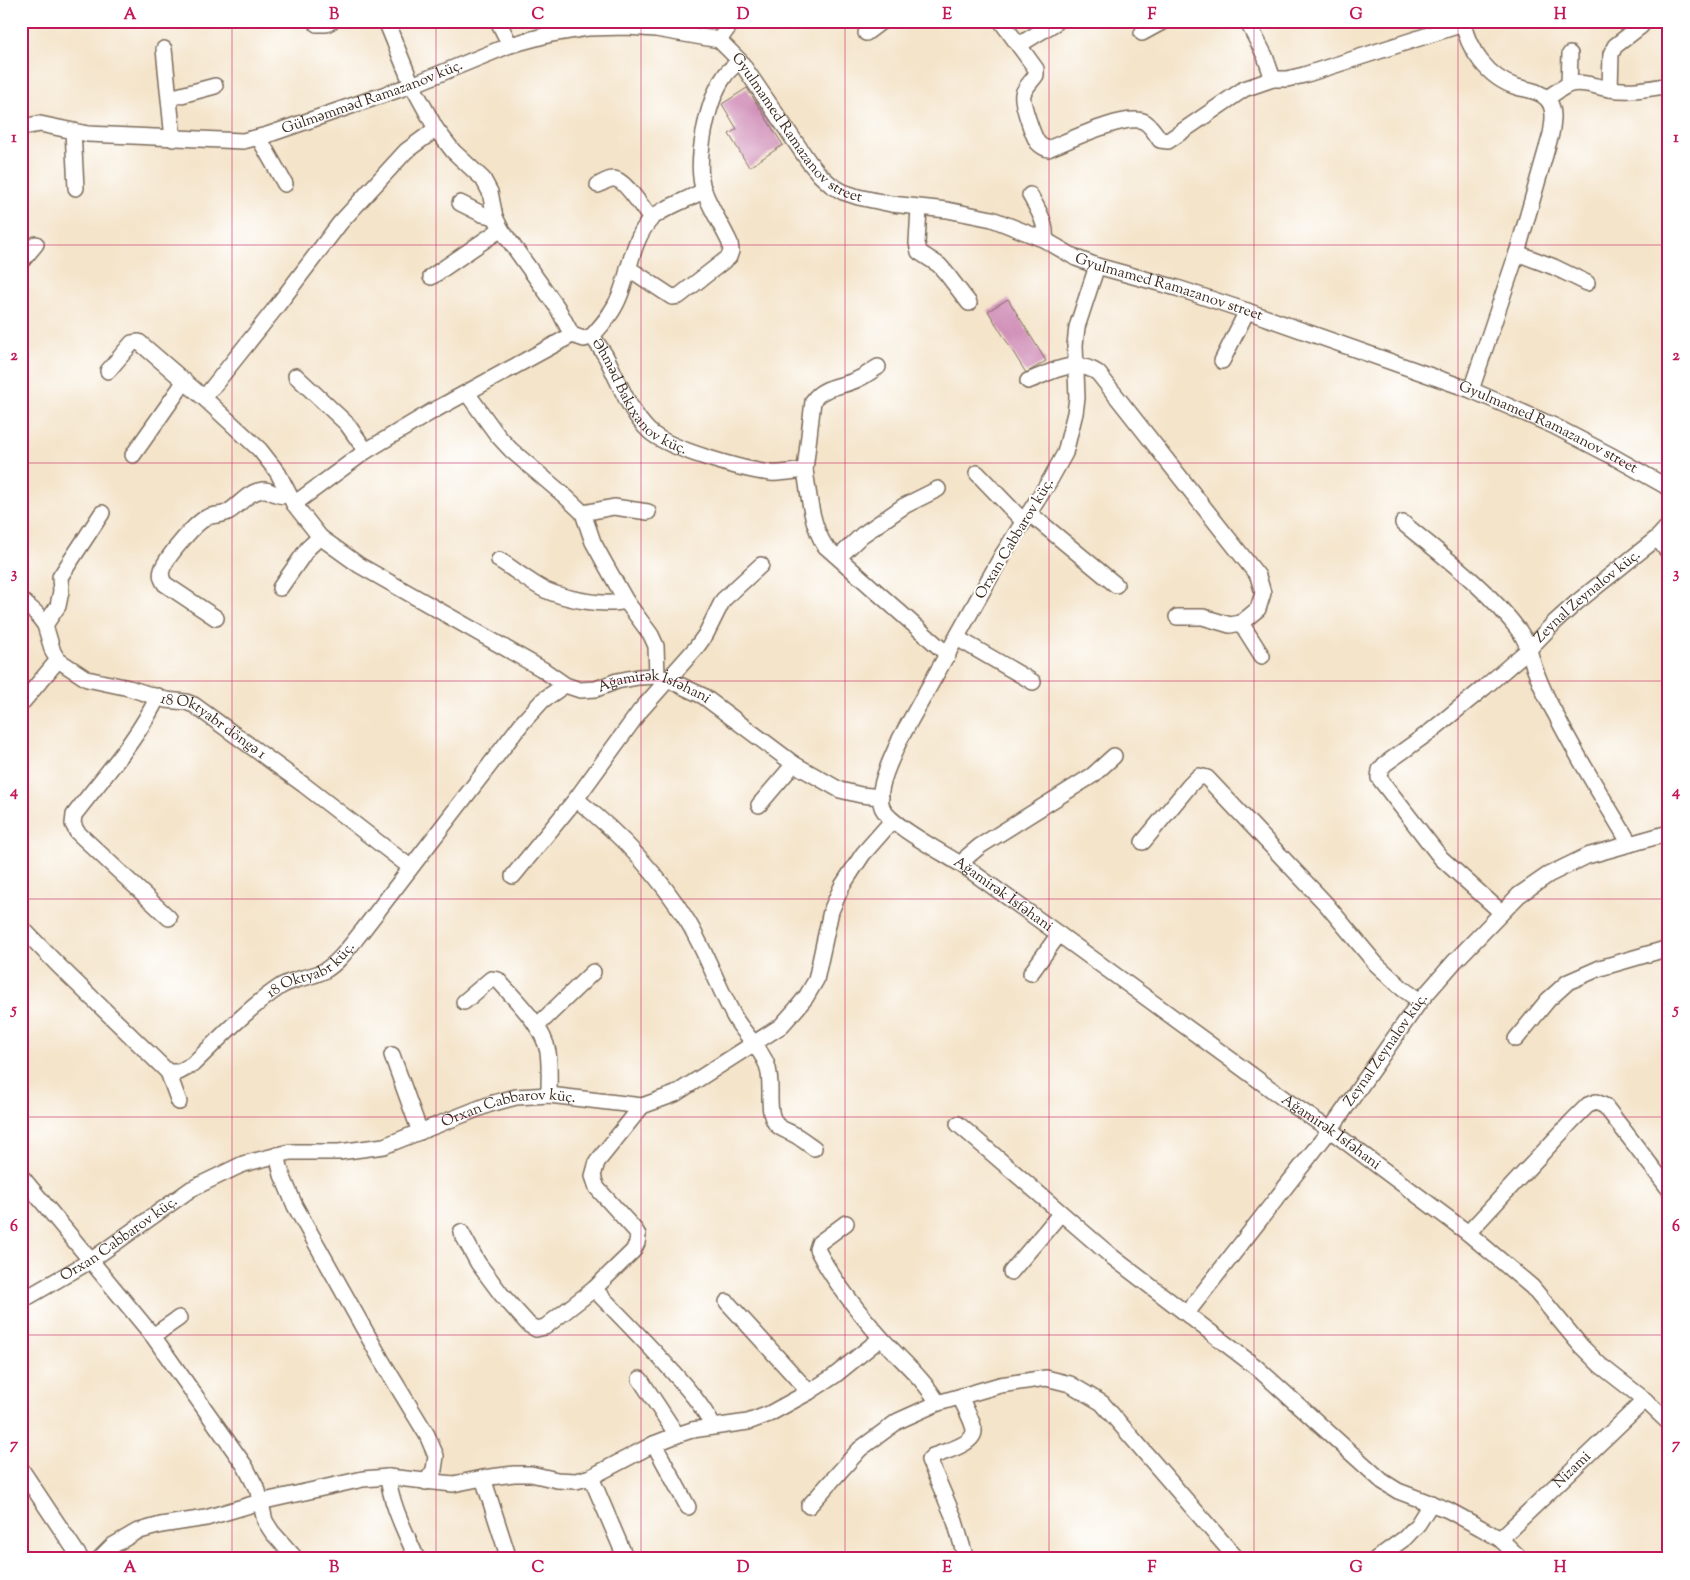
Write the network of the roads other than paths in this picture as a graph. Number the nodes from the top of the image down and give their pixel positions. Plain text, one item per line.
1 (315, 21) edge
2 (332, 21) edge
3 (386, 21) edge
4 (498, 21) edge
5 (733, 21) edge
6 (882, 21) edge
7 (1001, 21) edge
8 (1058, 21) edge
9 (1164, 21) edge
10 (1247, 21) edge
11 (1463, 23) edge
12 (1641, 26) dead end
13 (700, 28) edge
14 (866, 32) dead end
15 (1142, 33) dead end
16 (718, 40) junction
17 (510, 45) junction
18 (1019, 45) junction
19 (164, 49) dead end
20 (1570, 54) dead end
21 (740, 61) junction
22 (1273, 79) junction
23 (1569, 84) junction
24 (1669, 84) edge
25 (412, 85) junction
26 (215, 86) dead end
27 (1610, 89) junction
28 (170, 98) junction
29 (1547, 98) junction
30 (23, 122) edge
31 (436, 129) junction
32 (73, 131) junction
33 (259, 138) junction
34 (173, 139) junction
35 (285, 184) dead end
36 (598, 185) dead end
37 (76, 188) dead end
38 (704, 190) junction
39 (1030, 195) dead end
40 (460, 203) dead end
41 (919, 208) junction
42 (651, 219) junction
43 (498, 223) junction
44 (1045, 240) junction
45 (36, 244) dead end
46 (1517, 253) junction
47 (21, 262) edge
48 (1097, 266) junction
49 (628, 268) junction
50 (431, 277) dead end
51 (1587, 282) dead end
52 (969, 303) dead end
53 (1247, 311) junction
54 (572, 335) junction
55 (592, 336) junction
56 (1222, 361) dead end
57 (1076, 364) junction
58 (878, 366) dead end
59 (108, 371) dead end
60 (296, 376) dead end
61 (185, 381) junction
62 (1028, 381) dead end
63 (1471, 390) junction
64 (467, 393) junction
65 (204, 398) junction
66 (366, 451) junction
67 (133, 455) dead end
68 (805, 470) junction
69 (977, 473) dead end
70 (1669, 488) edge
71 (938, 489) dead end
72 (291, 499) junction
73 (648, 512) dead end
74 (102, 513) dead end
75 (583, 513) junction
76 (1026, 517) junction
77 (1403, 523) dead end
78 (1669, 526) edge
79 (320, 537) junction
80 (1657, 538) junction
81 (1669, 553) edge
82 (839, 557) junction
83 (499, 560) dead end
84 (762, 565) dead end
85 (1116, 585) dead end
86 (280, 588) dead end
87 (21, 600) edge
88 (626, 601) junction
89 (1177, 617) dead end
90 (216, 618) dead end
91 (1241, 623) junction
92 (45, 625) junction
93 (957, 638) junction
94 (1529, 649) junction
95 (948, 655) junction
96 (1262, 656) dead end
97 (58, 660) junction
98 (663, 678) junction
99 (1032, 682) dead end
100 (565, 685) junction
101 (158, 696) junction
102 (21, 704) edge
103 (1114, 756) dead end
104 (794, 764) junction
105 (881, 797) junction
106 (576, 799) junction
107 (759, 805) dead end
108 (892, 821) junction
109 (1669, 832) edge
110 (1143, 842) dead end
111 (1630, 844) junction
112 (962, 864) junction
113 (410, 867) junction
114 (513, 876) dead end
115 (1501, 912) junction
116 (169, 918) dead end
117 (21, 927) edge
118 (1059, 934) junction
119 (1669, 948) edge
120 (593, 972) dead end
121 (1031, 973) dead end
122 (1420, 1001) junction
123 (464, 1002) dead end
124 (537, 1026) junction
125 (1516, 1040) dead end
126 (753, 1044) junction
127 (392, 1055) dead end
128 (168, 1072) junction
129 (549, 1095) junction
130 (178, 1102) dead end
131 (642, 1106) junction
132 (958, 1124) dead end
133 (1330, 1130) junction
134 (420, 1132) junction
135 (814, 1148) dead end
136 (277, 1155) junction
137 (21, 1176) edge
138 (1669, 1189) edge
139 (1061, 1213) junction
140 (846, 1223) dead end
141 (461, 1232) dead end
142 (1468, 1233) junction
143 (90, 1261) junction
144 (1011, 1272) dead end
145 (594, 1289) junction
146 (21, 1301) edge
147 (727, 1302) dead end
148 (1187, 1313) junction
149 (179, 1318) dead end
150 (153, 1336) junction
151 (881, 1338) junction
152 (640, 1379) dead end
153 (809, 1392) junction
154 (960, 1397) junction
155 (1645, 1400) junction
156 (938, 1403) junction
157 (1669, 1423) edge
158 (713, 1426) junction
159 (677, 1435) junction
160 (654, 1444) junction
161 (21, 1469) edge
162 (388, 1477) junction
163 (591, 1477) junction
164 (484, 1478) junction
165 (426, 1482) junction
166 (260, 1502) junction
167 (1431, 1503) junction
168 (809, 1506) dead end
169 (688, 1507) dead end
170 (1500, 1539) junction
171 (80, 1559) edge
172 (99, 1559) edge
173 (296, 1559) edge
174 (417, 1559) edge
175 (510, 1559) edge
176 (626, 1559) edge
177 (966, 1559) edge
178 (1237, 1559) edge
179 (1376, 1559) edge
180 (1521, 1559) edge

1 - 2 street
3 - 25 street, Əhməd Bakıxanov küç.
4 - 17 street
5 - 16 street
6 - 14 street
7 - 18 street
8 - 18 street
9 - 15 street
10 - 22 street
11 - 22 street
11 - 29 street
12 - 27 street
13 - 16 street, Gülməmməd Ramazanov küç.
13 - 17 street, Gülməmməd Ramazanov küç.
16 - 21 street, Gyulmamed Ramazanov street
17 - 25 street, Gülməmməd Ramazanov küç.
18 - 22 street
19 - 28 street
20 - 23 street
21 - 38 street
21 - 41 street, Gyulmamed Ramazanov street
23 - 27 street
23 - 29 street
24 - 27 street
25 - 31 street, Əhməd Bakıxanov küç.
25 - 33 street, Gülməmməd Ramazanov küç.
26 - 28 street
28 - 34 street
29 - 46 street
30 - 32 street, Gülməmməd Ramazanov küç.
31 - 43 street, Əhməd Bakıxanov küç.
31 - 65 street
32 - 34 street, Gülməmməd Ramazanov küç.
32 - 37 street
33 - 34 street, Gülməmməd Ramazanov küç.
33 - 35 street
36 - 42 street
38 - 42 street
38 - 49 street
39 - 44 street
40 - 43 street
41 - 44 street, Gyulmamed Ramazanov street
41 - 52 street
42 - 49 street
43 - 50 street
43 - 54 street, Əhməd Bakıxanov küç.
44 - 48 street, Gyulmamed Ramazanov street
45 - 47 street
46 - 51 street
46 - 63 street
48 - 53 street, Gyulmamed Ramazanov street
48 - 57 street, Orxan Cabbarov küç.
49 - 55 street
53 - 56 street
53 - 63 street, Gyulmamed Ramazanov street
54 - 55 street, Əhməd Bakıxanov küç.
54 - 64 street
55 - 68 street, Əhməd Bakıxanov küç.
57 - 62 street
57 - 76 street, Orxan Cabbarov küç.
57 - 91 street
58 - 68 street
59 - 61 street, Ağamirək İsfəhani
60 - 66 street
61 - 65 street, Ağamirək İsfəhani
61 - 67 street
63 - 70 street, Gyulmamed Ramazanov street
64 - 66 street
64 - 75 street
65 - 72 street, Ağamirək İsfəhani
66 - 72 street
68 - 82 street
69 - 76 street
71 - 82 street
72 - 79 street, Ağamirək İsfəhani
72 - 90 street
73 - 75 street
74 - 92 street
75 - 88 street
76 - 85 street
76 - 93 street, Orxan Cabbarov küç.
77 - 94 street, Zeynal Zeynalov küç.
78 - 80 street, Zeynal Zeynalov küç.
79 - 86 street
79 - 100 street, Ağamirək İsfəhani
80 - 81 street
80 - 94 street, Zeynal Zeynalov küç.
82 - 95 street
83 - 88 street
84 - 98 street
87 - 92 street
88 - 98 street
89 - 91 street
91 - 96 street
92 - 97 street
93 - 95 street, Orxan Cabbarov küç.
93 - 99 street
94 - 111 street, Zeynal Zeynalov küç.
94 - 115 street, Zeynal Zeynalov küç.
95 - 105 street, Orxan Cabbarov küç.
97 - 101 street, 18 Oktyabr döngə 1
97 - 102 street
98 - 100 street, Ağamirək İsfəhani
98 - 104 street, Ağamirək İsfəhani
98 - 106 street
100 - 113 street, 18 Oktyabr küç.
101 - 113 street, 18 Oktyabr döngə 1
101 - 116 street
103 - 112 street
104 - 105 street, Ağamirək İsfəhani
104 - 107 street
105 - 108 street
106 - 114 street
106 - 126 street
108 - 112 street, Ağamirək İsfəhani
108 - 126 street, Orxan Cabbarov küç.
109 - 111 street, Zeynal Zeynalov küç.
110 - 122 street
111 - 115 street, Zeynal Zeynalov küç.
112 - 118 street, Ağamirək İsfəhani
113 - 128 street, 18 Oktyabr küç.
115 - 122 street, Zeynal Zeynalov küç.
117 - 128 street
118 - 121 street
118 - 133 street, Ağamirək İsfəhani
119 - 125 street
120 - 124 street
122 - 133 street, Zeynal Zeynalov küç.
123 - 124 street
124 - 129 street
126 - 131 street, Orxan Cabbarov küç.
126 - 135 street
127 - 134 street
128 - 130 street
129 - 131 street, Orxan Cabbarov küç.
129 - 134 street, Orxan Cabbarov küç.
131 - 145 street
132 - 139 street
133 - 142 street, Ağamirək İsfəhani
133 - 148 street, Zeynal Zeynalov küç.
134 - 136 street, Orxan Cabbarov küç.
136 - 143 street, Orxan Cabbarov küç.
136 - 165 street
137 - 143 street
138 - 142 street
139 - 144 street
139 - 148 street
140 - 151 street
141 - 145 street
142 - 155 street, Ağamirək İsfəhani
143 - 146 street, Orxan Cabbarov küç.
143 - 150 street
145 - 158 street
147 - 153 street
148 - 167 street
149 - 150 street
150 - 166 street
151 - 153 street
151 - 156 street
152 - 159 street
153 - 158 street
154 - 156 street
154 - 177 street
154 - 178 street
155 - 157 street, Ağamirək İsfəhani
155 - 170 street, Nizami
156 - 168 street
158 - 159 street
159 - 160 street
160 - 163 street
160 - 169 street
161 - 171 street
162 - 165 street
162 - 166 street
162 - 174 street
163 - 164 street
163 - 176 street
164 - 165 street
164 - 175 street
166 - 172 street
166 - 173 street
167 - 170 street
167 - 179 street
170 - 180 street

